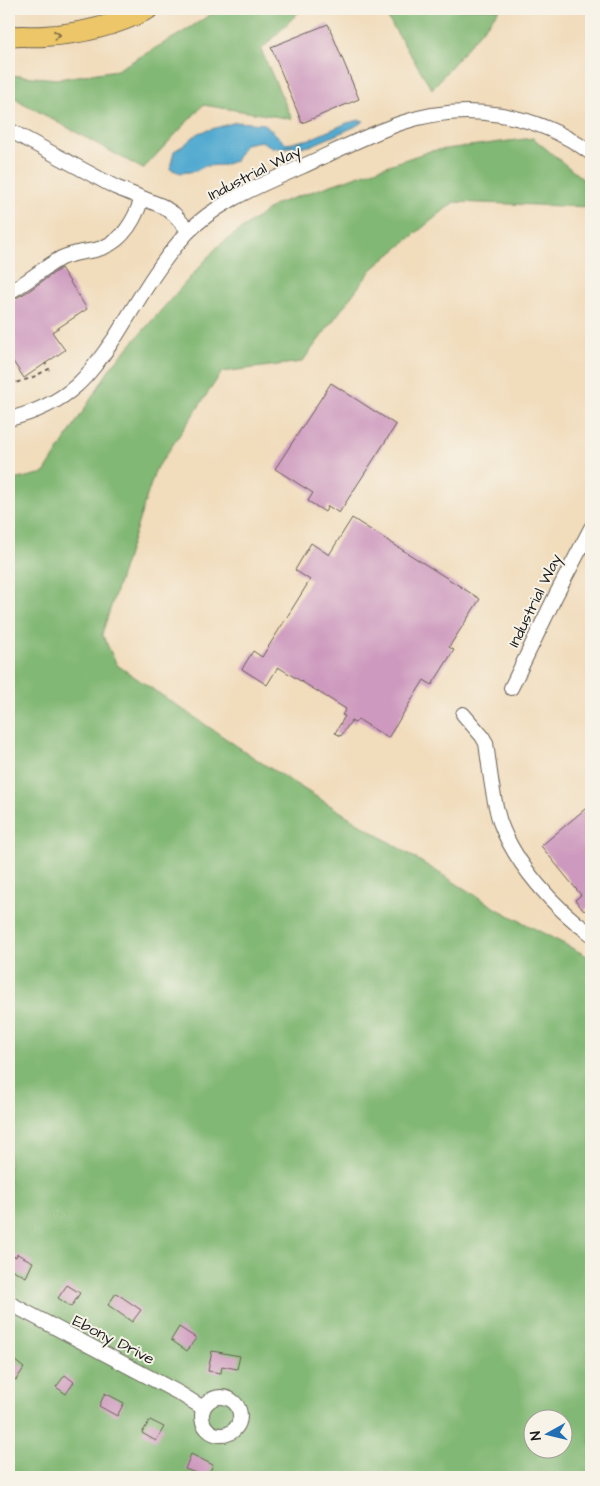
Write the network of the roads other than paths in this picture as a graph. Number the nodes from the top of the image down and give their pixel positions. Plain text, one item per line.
1 (148, 9) edge
2 (11, 35) edge
3 (9, 130) edge
4 (591, 153) edge
5 (142, 198) junction
6 (188, 232) junction
7 (9, 292) edge
8 (9, 419) edge
9 (591, 528) edge
10 (511, 688) dead end
11 (463, 714) dead end
12 (591, 934) edge
13 (9, 1303) edge
14 (203, 1408) dead end

2 -> 1 highway
3 - 5 street
4 - 6 street, Industrial Way
5 - 6 street
5 - 7 street
6 - 8 street, Industrial Way
9 - 10 street, Industrial Way
11 - 12 street
13 - 14 street, Ebony Drive

